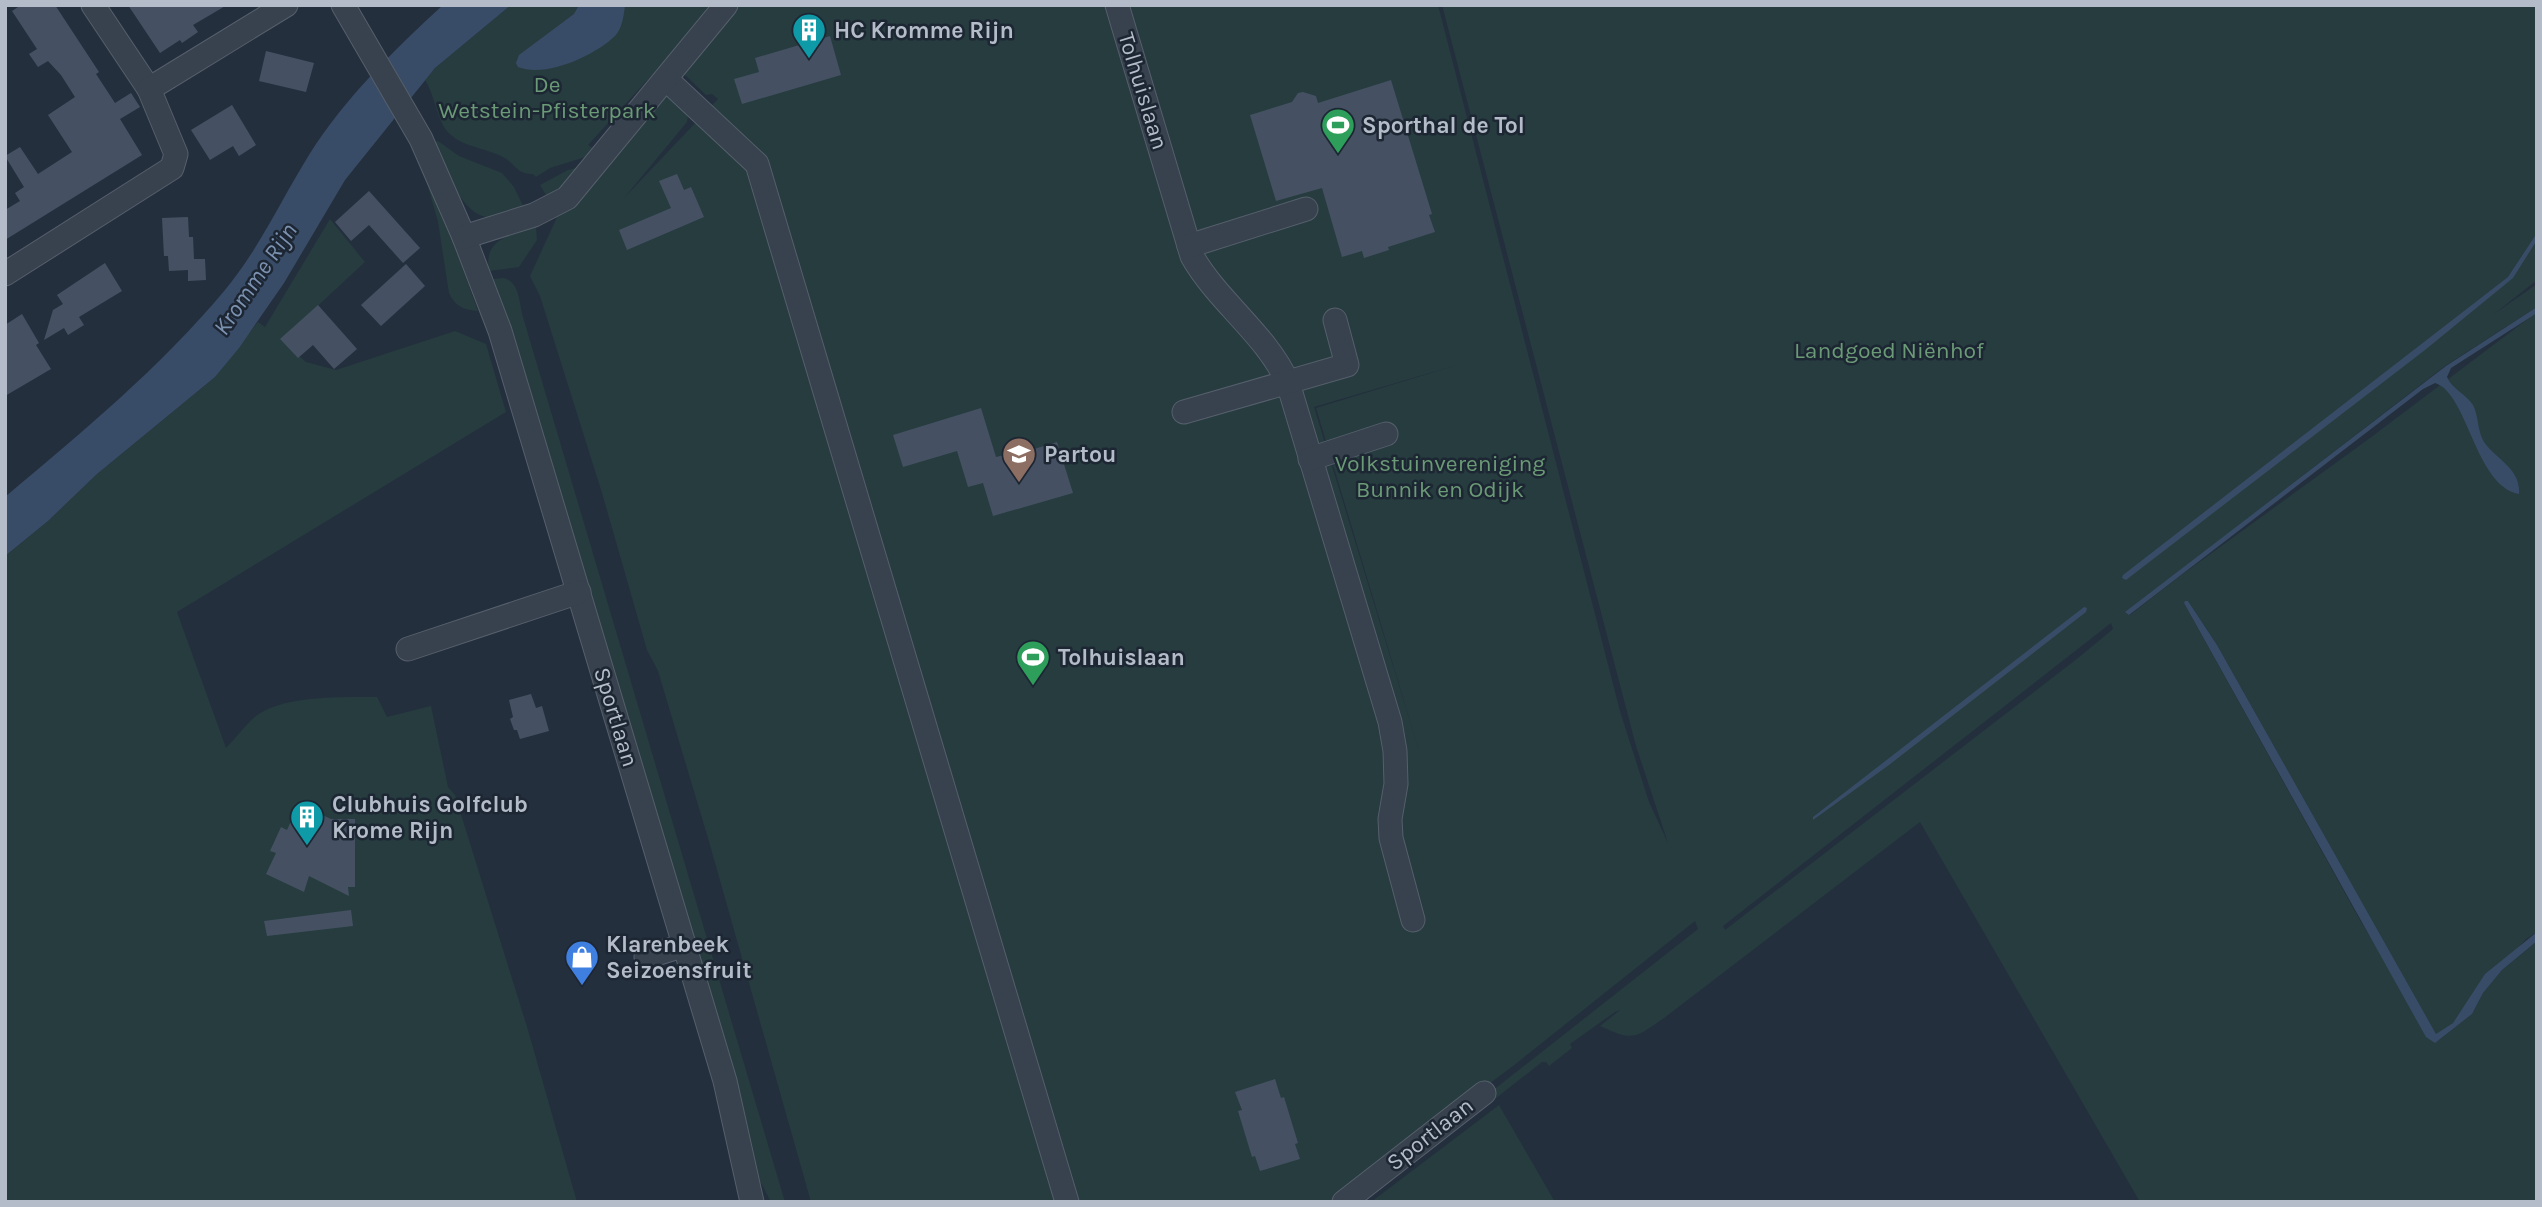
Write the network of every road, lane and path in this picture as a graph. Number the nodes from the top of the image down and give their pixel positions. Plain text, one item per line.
1 (93, 5) edge
2 (286, 5) edge
3 (344, 5) edge
4 (726, 5) edge
5 (1117, 5) edge
6 (666, 79) junction
7 (149, 89) junction
8 (1306, 209) dead end
9 (464, 237) junction
10 (1189, 246) junction
11 (5, 274) edge
12 (1335, 320) dead end
13 (1288, 383) junction
14 (1184, 412) dead end
15 (1386, 434) dead end
16 (1310, 458) junction
17 (579, 592) junction
18 (408, 649) dead end
19 (1413, 920) dead end
20 (685, 944) junction
21 (646, 957) dead end
22 (1484, 1093) dead end
23 (748, 1178) junction
24 (752, 1202) edge
25 (764, 1202) edge
26 (1067, 1202) edge
27 (1344, 1202) edge

1 - 7 street
2 - 7 street
3 - 9 street, Sportlaan
4 - 6 street
5 - 10 street, Tolhuislaan
6 - 9 street
6 - 26 street
7 - 11 street
8 - 10 street
9 - 17 street, Sportlaan
10 - 13 street, Tolhuislaan
12 - 13 street
13 - 14 street
13 - 16 street, Tolhuislaan
15 - 16 street
16 - 19 street, Tolhuislaan
17 - 18 street
17 - 20 street, Sportlaan
20 - 21 street
20 - 23 street, Sportlaan
22 - 27 street, Sportlaan
23 - 24 street, Sportlaan
23 - 25 street

